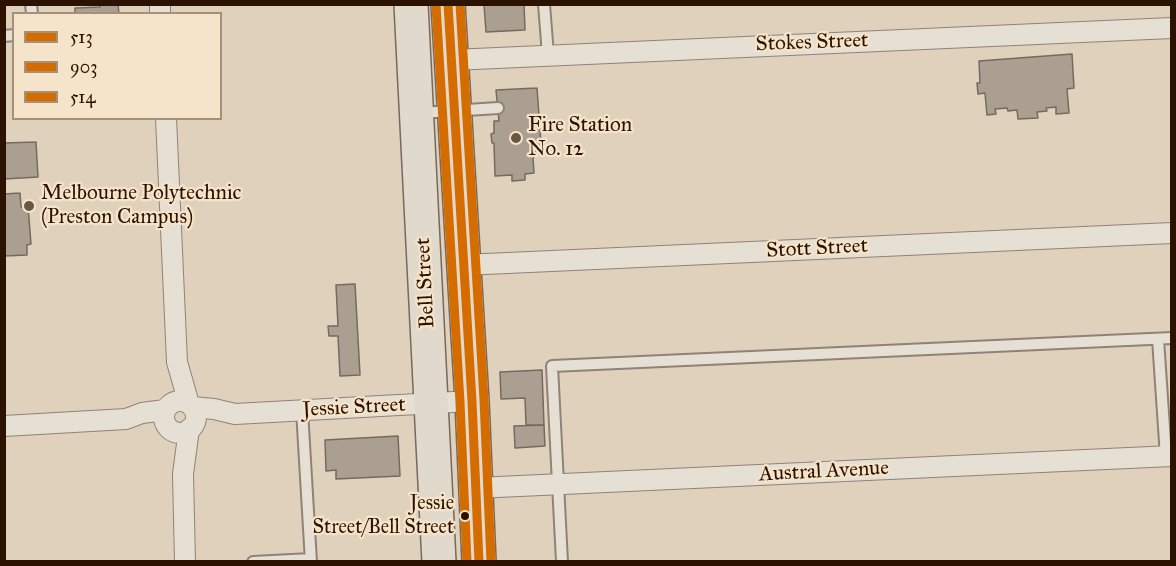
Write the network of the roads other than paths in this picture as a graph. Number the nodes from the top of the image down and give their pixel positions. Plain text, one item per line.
1 (411, 4) edge
2 (448, 4) edge
3 (544, 4) edge
4 (1172, 28) edge
5 (548, 55) junction
6 (452, 60) junction
7 (498, 108) dead end
8 (455, 111) junction
9 (417, 113) junction
10 (165, 120) edge
11 (1172, 233) edge
12 (463, 265) junction
13 (1172, 338) edge
14 (1158, 339) junction
15 (472, 401) junction
16 (432, 403) junction
17 (302, 410) junction
18 (180, 417) junction
19 (4, 426) edge
20 (1169, 456) edge
21 (558, 485) junction
22 (476, 488) junction
23 (311, 560) edge
24 (185, 561) edge
25 (253, 561) edge
26 (439, 561) edge
27 (479, 561) edge
28 (562, 561) edge

1 - 9 highway, Bell Street
2 - 6 highway, Bell Street
3 - 5 lane
4 - 5 street, Stokes Street
5 - 6 street, Stokes Street
6 - 8 highway, Bell Street
7 - 8 lane
8 - 9 lane
8 - 12 highway, Bell Street
9 - 16 highway, Bell Street
10 - 18 street
11 - 12 street, Stott Street
12 - 15 highway, Bell Street
13 - 14 lane
14 - 20 lane
14 - 21 lane
15 - 16 street, Jessie Street
15 - 22 highway, Bell Street
16 - 17 street, Jessie Street
16 - 26 highway, Bell Street
17 - 18 street, Jessie Street
17 - 23 lane
18 - 19 street, Jessie Street
18 - 24 street
20 - 21 street, Austral Avenue
21 - 22 street, Austral Avenue
21 - 28 lane
22 - 27 highway, Bell Street
23 - 25 lane

